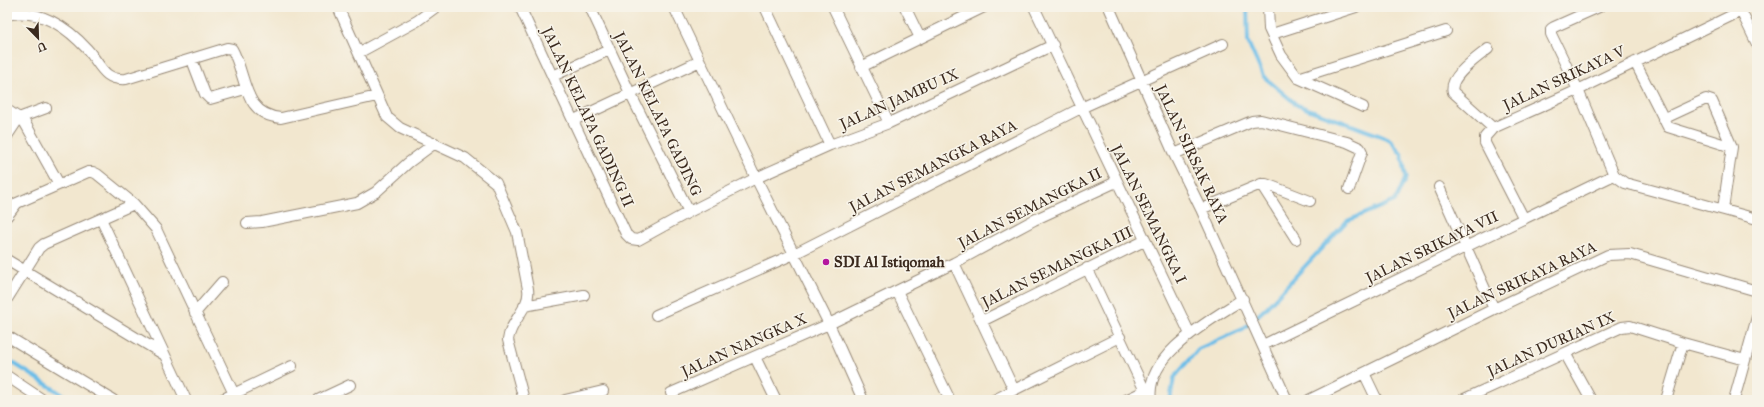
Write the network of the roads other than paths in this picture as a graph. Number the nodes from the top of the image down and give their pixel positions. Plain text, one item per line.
1 (338, 7) edge
2 (436, 7) edge
3 (520, 7) edge
4 (590, 7) edge
5 (674, 7) edge
6 (765, 7) edge
7 (833, 7) edge
8 (905, 7) edge
9 (984, 7) edge
10 (1034, 7) edge
11 (1110, 7) edge
12 (1268, 7) edge
13 (1356, 7) edge
14 (1599, 7) edge
15 (1741, 9) edge
16 (967, 11) edge
17 (7, 15) edge
18 (1446, 31) dead end
19 (1272, 34) junction
20 (920, 38) junction
21 (1223, 44) dead end
22 (1757, 44) edge
23 (1053, 45) junction
24 (1488, 49) dead end
25 (609, 50) junction
26 (360, 52) junction
27 (192, 60) junction
28 (700, 61) junction
29 (1634, 62) junction
30 (861, 67) junction
31 (553, 76) junction
32 (1298, 78) junction
33 (1143, 81) junction
34 (245, 89) junction
35 (1578, 90) junction
36 (630, 93) junction
37 (377, 96) junction
38 (1363, 107) dead end
39 (46, 108) dead end
40 (1081, 108) junction
41 (7, 110) edge
42 (19, 118) junction
43 (1663, 119) junction
44 (574, 120) junction
45 (889, 123) junction
46 (1493, 128) junction
47 (7, 136) edge
48 (435, 143) junction
49 (830, 145) junction
50 (1732, 147) junction
51 (1174, 154) junction
52 (1614, 175) junction
53 (756, 178) junction
54 (1116, 182) junction
55 (59, 184) junction
56 (1261, 184) junction
57 (1439, 187) dead end
58 (1349, 189) dead end
59 (1310, 201) dead end
60 (134, 204) junction
61 (1201, 210) junction
62 (1723, 210) junction
63 (689, 212) junction
64 (7, 216) edge
65 (101, 219) junction
66 (1524, 219) junction
67 (1757, 219) edge
68 (247, 223) dead end
69 (631, 239) joint
70 (1296, 239) dead end
71 (1144, 241) junction
72 (1468, 247) junction
73 (794, 254) junction
74 (7, 260) edge
75 (954, 264) junction
76 (1086, 268) junction
77 (25, 271) junction
78 (222, 282) dead end
79 (897, 291) junction
80 (1757, 291) edge
81 (584, 295) dead end
82 (7, 299) edge
83 (1243, 299) junction
84 (524, 306) junction
85 (1494, 309) junction
86 (195, 312) junction
87 (656, 315) dead end
88 (1757, 317) edge
89 (982, 321) junction
90 (829, 324) junction
91 (1190, 334) junction
92 (7, 336) edge
93 (1120, 337) junction
94 (1261, 341) junction
95 (1682, 342) junction
96 (1565, 353) junction
97 (163, 354) junction
98 (755, 358) junction
99 (1745, 360) junction
100 (292, 366) dead end
101 (1364, 373) junction
102 (7, 376) edge
103 (350, 385) dead end
104 (1014, 390) junction
105 (1147, 390) junction
106 (603, 392) dead end
107 (234, 394) junction
108 (671, 394) dead end
109 (43, 400) edge
110 (113, 400) edge
111 (186, 400) edge
112 (221, 400) edge
113 (318, 400) edge
114 (524, 400) edge
115 (565, 400) edge
116 (776, 400) edge
117 (863, 400) edge
118 (950, 400) edge
119 (994, 400) edge
120 (1126, 400) edge
121 (1151, 400) edge
122 (1287, 400) edge
123 (1309, 400) edge
124 (1377, 400) edge
125 (1462, 400) edge
126 (1591, 400) edge
127 (1666, 400) edge
128 (1734, 400) edge

1 - 26 street
2 - 26 street
3 - 31 street, JALAN KELAPA GADING II
4 - 25 street, JALAN KELAPA GADING
5 - 28 street
6 - 49 street
7 - 30 street
8 - 20 street
9 - 16 street
10 - 23 street, JALAN SEMANGKA I
11 - 33 street, JALAN SIRSAK RAYA
12 - 19 street
13 - 19 street
14 - 35 street
15 - 22 street
15 - 29 street, JALAN SRIKAYA V
16 - 20 street
17 - 27 street
18 - 32 street
19 - 32 street
20 - 30 street
21 - 33 street, JALAN SEMANGKA RAYA
23 - 40 street, JALAN SEMANGKA I
23 - 45 street, JALAN JAMBU IX
24 - 46 street
25 - 31 street
25 - 36 street, JALAN KELAPA GADING
26 - 37 street
27 - 34 street
27 - 34 street
28 - 36 street
28 - 53 street
29 - 35 street, JALAN SRIKAYA V
29 - 43 street
30 - 45 street
31 - 44 street, JALAN KELAPA GADING II
32 - 38 street
33 - 40 street, JALAN SEMANGKA RAYA
33 - 51 street, JALAN SIRSAK RAYA
34 - 37 street
35 - 46 street, JALAN SRIKAYA V
35 - 52 street
36 - 44 street
36 - 63 street, JALAN KELAPA GADING
37 - 48 street
39 - 42 street
40 - 54 street, JALAN SEMANGKA I
40 - 73 street, JALAN SEMANGKA RAYA
41 - 42 street
42 - 47 street
42 - 55 street
43 - 50 street
43 - 50 street
44 - 69 street, JALAN KELAPA GADING II
45 - 49 street, JALAN JAMBU IX
46 - 66 street, JALAN SRIKAYA V
48 - 68 street
48 - 84 street
49 - 53 street, JALAN JAMBU IX
50 - 62 street
51 - 58 street
51 - 61 street, JALAN SIRSAK RAYA
52 - 62 street
52 - 66 street, JALAN SRIKAYA VII
53 - 63 street, JALAN JAMBU IX
53 - 73 street
54 - 71 street, JALAN SEMANGKA I
54 - 75 street, JALAN SEMANGKA II
55 - 60 street
55 - 64 street
56 - 59 street
56 - 61 street
56 - 70 street
57 - 72 street
60 - 65 street
60 - 86 street
61 - 83 street, JALAN SIRSAK RAYA
62 - 67 street
63 - 69 street, JALAN JAMBU IX
65 - 77 street
65 - 97 street
66 - 72 street, JALAN SRIKAYA VII
71 - 76 street, JALAN SEMANGKA III
71 - 91 street, JALAN SEMANGKA I
72 - 85 street
72 - 94 street, JALAN SRIKAYA VII
73 - 87 street, JALAN SEMANGKA RAYA
73 - 90 street
74 - 77 street
75 - 79 street, JALAN SEMANGKA II
75 - 89 street
76 - 89 street, JALAN SEMANGKA III
76 - 93 street
77 - 82 street
77 - 97 street
78 - 86 street
79 - 90 street, JALAN SEMANGKA II
79 - 118 street
80 - 85 street, JALAN SRIKAYA RAYA
81 - 84 street
83 - 91 street
83 - 94 street, JALAN SIRSAK RAYA
84 - 114 street
85 - 101 street, JALAN SRIKAYA RAYA
86 - 107 street
88 - 99 street
89 - 104 street
90 - 98 street, JALAN NANGKA X
90 - 117 street
91 - 105 street
92 - 110 street
93 - 104 street
93 - 105 street
94 - 122 street, JALAN SIRSAK RAYA
95 - 96 street, JALAN DURIAN IX
95 - 99 street, JALAN DURIAN IX
95 - 127 street
96 - 125 street, JALAN DURIAN IX
96 - 126 street
97 - 111 street
98 - 108 street, JALAN NANGKA X
98 - 116 street
99 - 128 street
100 - 107 street
101 - 123 street, JALAN SRIKAYA RAYA
101 - 124 street
102 - 109 street
103 - 113 street
104 - 119 street
105 - 120 street
105 - 121 street
106 - 115 street
107 - 112 street

